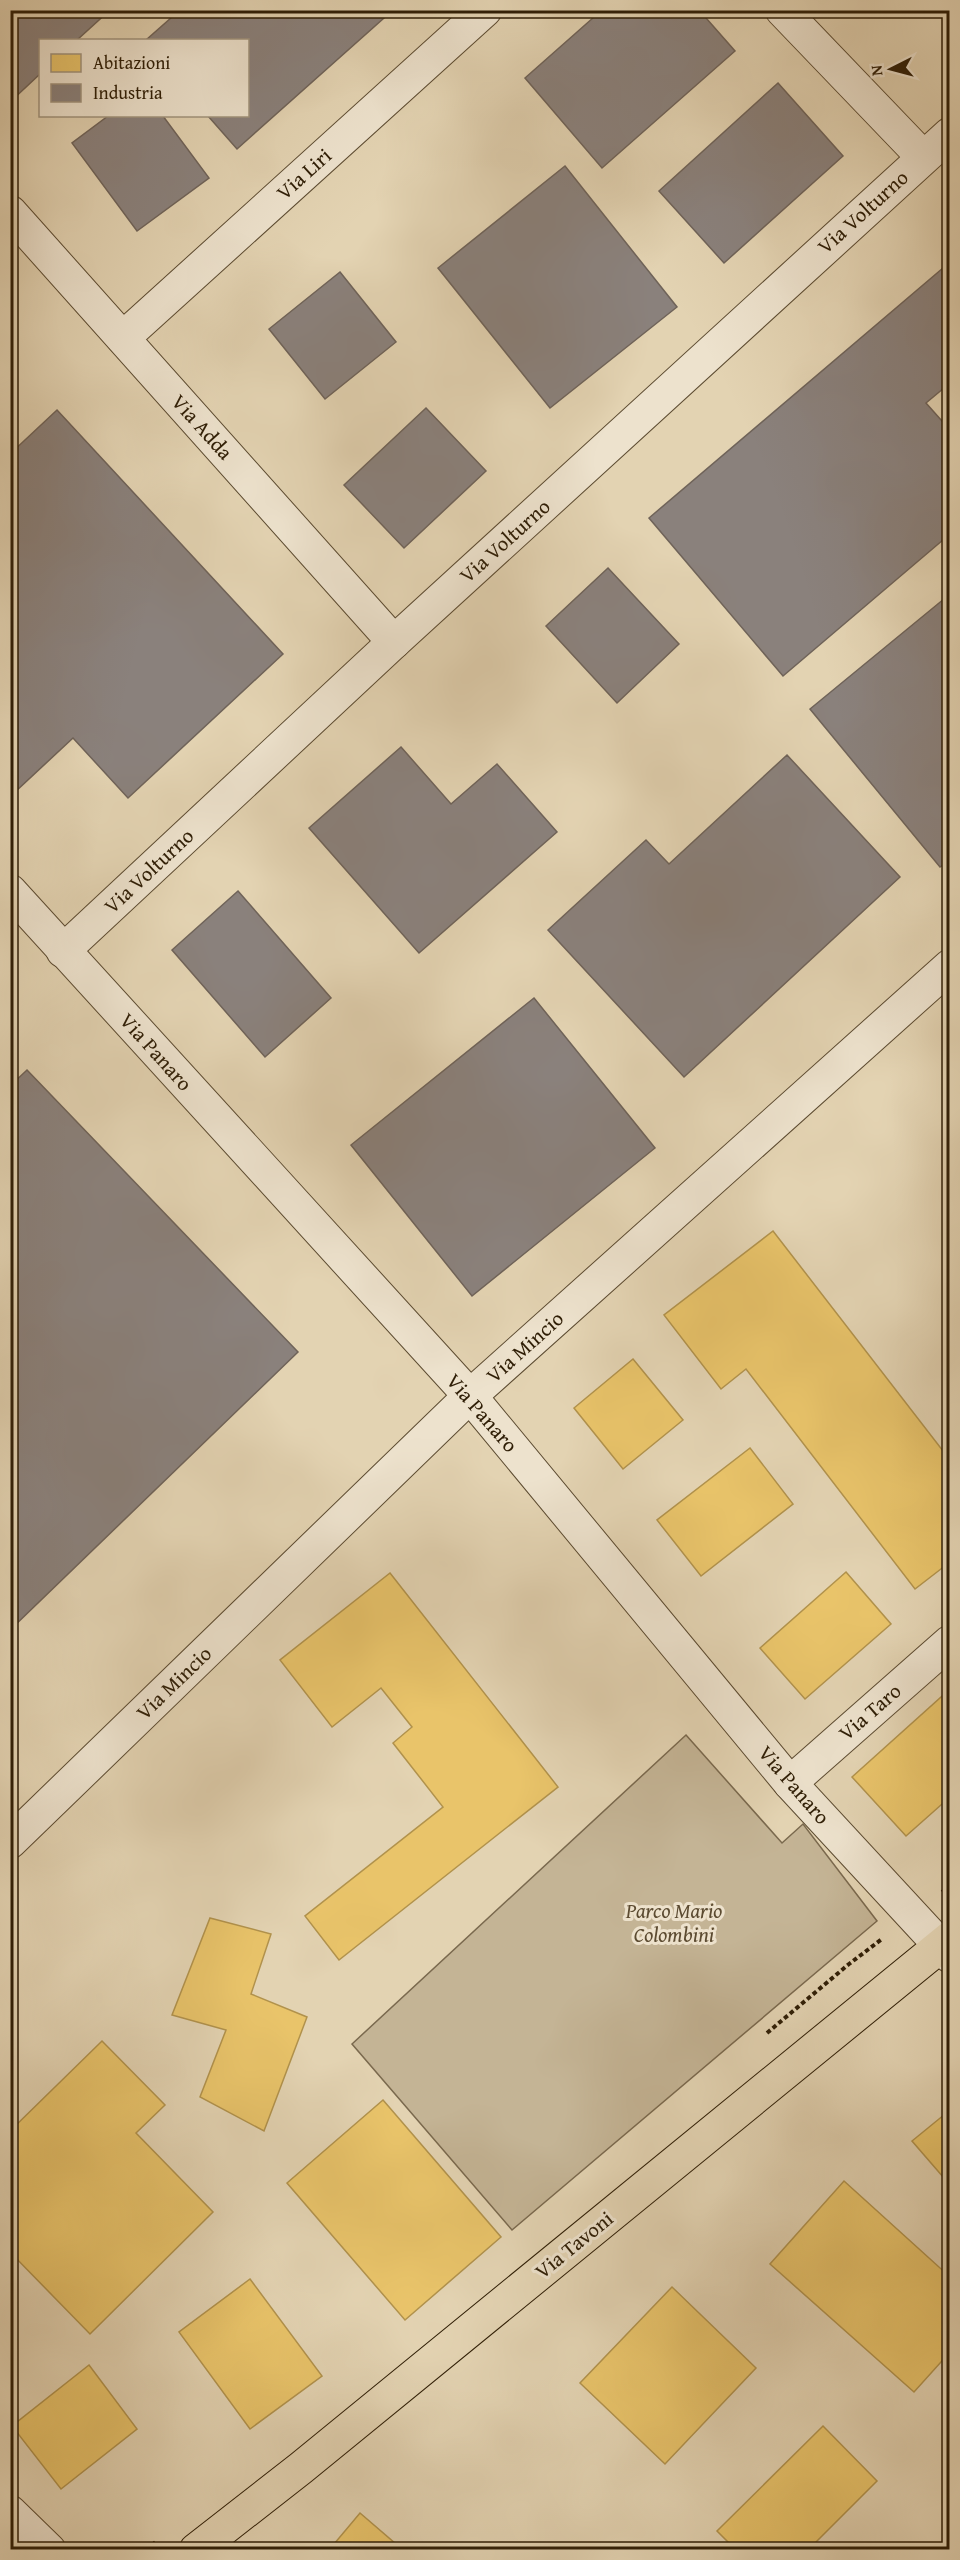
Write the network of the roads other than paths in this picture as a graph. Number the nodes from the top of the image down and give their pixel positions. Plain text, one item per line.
1 (485, 10) edge
2 (782, 10) edge
3 (950, 134) edge
4 (924, 157) junction
5 (10, 212) edge
6 (123, 338) junction
7 (394, 642) junction
8 (10, 891) edge
9 (63, 951) junction
10 (950, 966) edge
11 (470, 1396) junction
12 (950, 1642) edge
13 (790, 1783) junction
14 (10, 1842) edge
15 (946, 1947) edge
16 (11, 2513) edge
17 (49, 2550) edge
18 (196, 2550) edge

1 - 6 street, Via Liri
2 - 4 street
3 - 4 street, Via Volturno
4 - 7 street, Via Volturno
5 - 6 street, Via Adda
6 - 7 street, Via Adda
7 - 9 street, Via Volturno
8 - 9 street, Via Panaro
9 - 11 street, Via Panaro
10 - 11 street, Via Mincio
11 - 13 street, Via Panaro
11 - 14 street, Via Mincio
12 - 13 street, Via Taro
13 - 15 street, Via Panaro
15 - 18 main road, Via Tavoni
16 - 17 street

